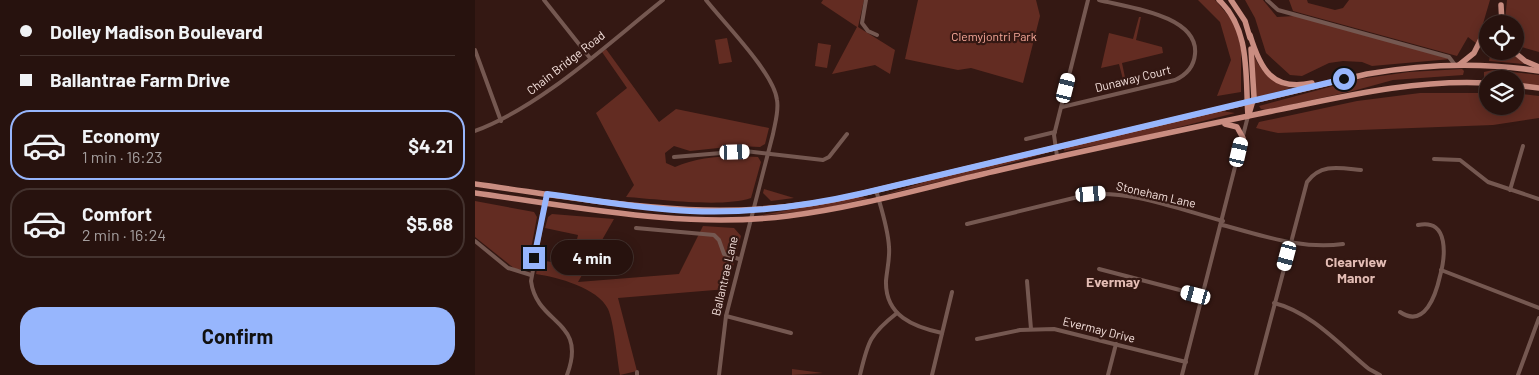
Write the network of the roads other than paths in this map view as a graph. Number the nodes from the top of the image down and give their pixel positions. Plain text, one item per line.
1 (544, 0) edge
2 (663, 0) edge
3 (706, 0) edge
4 (866, 0) edge
5 (1088, 0) edge
6 (1099, 0) edge
7 (1219, 0) edge
8 (1231, 0) edge
9 (1267, 0) edge
10 (1501, 5) dead end
11 (1501, 15) edge
12 (877, 35) dead end
13 (1250, 35) junction
14 (1479, 43) edge
15 (475, 50) edge
16 (590, 58) junction
17 (1524, 60) edge
18 (1457, 65) junction
19 (1539, 67) edge
20 (1539, 71) edge
21 (1344, 79) junction
22 (1479, 83) edge
23 (1524, 86) edge
24 (1539, 88) edge
25 (1250, 102) junction
26 (1062, 106) junction
27 (1248, 116) junction
28 (501, 121) junction
29 (1213, 124) junction
30 (475, 131) edge
31 (1055, 132) junction
32 (847, 134) dead end
33 (1243, 138) junction
34 (1025, 139) dead end
35 (1523, 146) dead end
36 (1055, 148) junction
37 (767, 152) junction
38 (1057, 156) junction
39 (674, 157) dead end
40 (1434, 160) dead end
41 (1361, 170) dead end
42 (475, 184) edge
43 (876, 190) junction
44 (1510, 190) junction
45 (475, 193) edge
46 (547, 194) junction
47 (879, 198) junction
48 (1539, 199) edge
49 (545, 202) junction
50 (752, 210) junction
51 (749, 220) junction
52 (1222, 223) junction
53 (967, 224) dead end
54 (1419, 225) dead end
55 (636, 228) dead end
56 (475, 241) edge
57 (1291, 242) junction
58 (1343, 244) dead end
59 (739, 259) junction
60 (1099, 269) dead end
61 (1441, 270) junction
62 (531, 275) junction
63 (1027, 281) dead end
64 (952, 292) dead end
65 (1203, 296) junction
66 (1274, 303) junction
67 (1539, 308) edge
68 (897, 312) junction
69 (1400, 312) dead end
70 (726, 316) junction
71 (1539, 318) edge
72 (1031, 329) junction
73 (791, 333) dead end
74 (942, 333) junction
75 (977, 340) dead end
76 (1116, 344) junction
77 (1186, 362) junction
78 (567, 375) edge
79 (719, 375) edge
80 (860, 375) edge
81 (932, 375) edge
82 (1108, 375) edge
83 (1182, 375) edge
84 (1256, 375) edge
85 (1380, 375) edge
86 (1518, 375) edge

1 - 16 street
2 - 16 street, Chain Bridge Road
3 - 37 street, Ballantrae Lane
4 - 12 street
5 - 26 street
6 - 26 street, Dunaway Court
7 - 25 main road
8 - 13 main road
9 - 18 street
10 - 11 main road
13 - 21 main road
13 - 25 main road
14 - 18 main road
15 - 28 street
16 - 28 street, Chain Bridge Road
17 - 19 main road
18 - 20 main road
18 - 21 main road
21 - 25 main road
22 - 27 main road
23 - 24 main road
25 - 27 main road
25 - 36 main road
26 - 31 street
27 - 29 main road
27 - 33 street
28 - 30 street, Chain Bridge Road
29 - 33 main road
29 - 38 main road
31 - 34 street
31 - 36 street
32 - 37 street
33 - 52 street
35 - 44 street
36 - 38 street
36 - 43 main road
37 - 39 street
37 - 50 street, Ballantrae Lane
38 - 47 main road
40 - 44 street
41 - 57 street
42 - 46 main road
43 - 47 street
43 - 50 main road
44 - 48 street
45 - 49 main road
46 - 49 street
46 - 50 main road
47 - 51 main road
47 - 68 street
49 - 51 main road
49 - 62 street
50 - 51 street, Ballantrae Lane
51 - 59 street, Ballantrae Lane
52 - 53 street, Stoneham Lane
52 - 57 street, Stoneham Lane
52 - 65 street
54 - 61 street
55 - 59 street
56 - 62 street
57 - 58 street, Stoneham Lane
57 - 66 street
59 - 70 street, Ballantrae Lane
60 - 65 street
61 - 67 street
61 - 69 street
62 - 78 street
63 - 72 street
64 - 74 street
65 - 77 street
66 - 84 street
66 - 85 street
68 - 74 street
68 - 80 street
70 - 73 street
70 - 79 street, Ballantrae Lane
71 - 86 street
72 - 75 street, Evermay Drive
72 - 76 street, Evermay Drive
74 - 81 street
76 - 77 street, Evermay Drive
76 - 82 street
77 - 83 street

